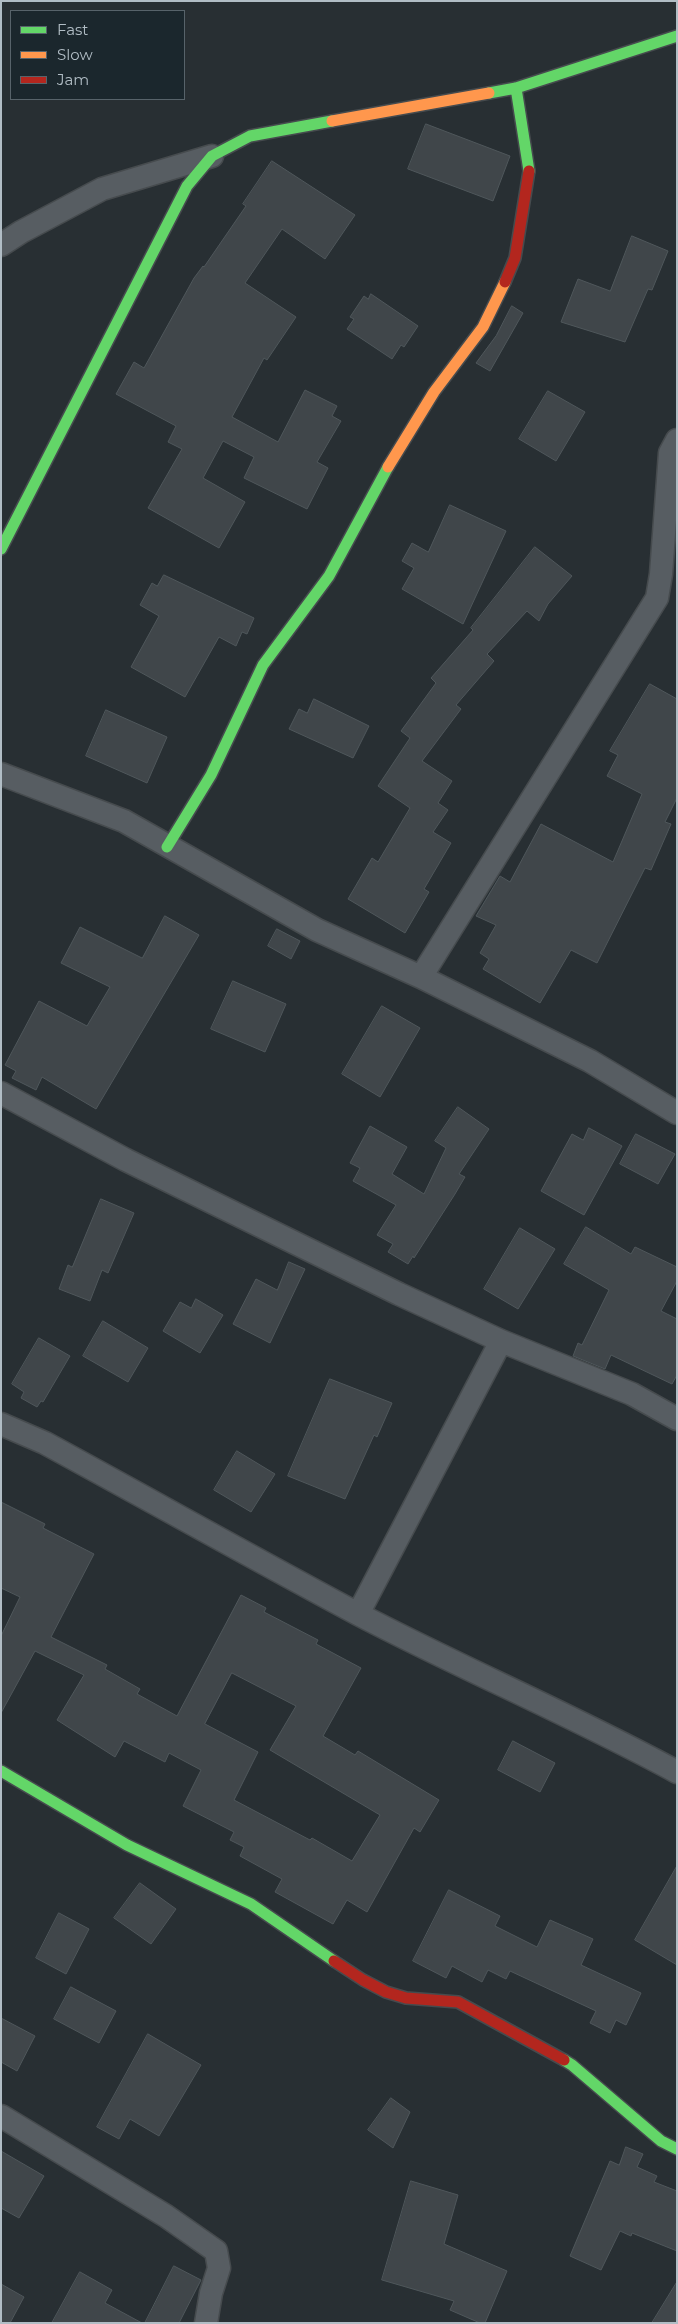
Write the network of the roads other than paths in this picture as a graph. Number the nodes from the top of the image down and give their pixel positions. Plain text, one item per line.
1 (677, 36) edge
2 (516, 88) junction
3 (212, 156) junction
4 (1, 245) edge
5 (677, 440) edge
6 (1, 549) edge
7 (1, 774) edge
8 (167, 847) junction
9 (421, 976) junction
10 (1, 1093) edge
11 (677, 1112) edge
12 (501, 1342) junction
13 (677, 1419) edge
14 (1, 1424) edge
15 (358, 1614) junction
16 (1, 1772) edge
17 (677, 1772) edge
18 (1, 2116) edge
19 (677, 2149) edge
20 (206, 2323) edge

1 - 2 street
2 - 3 street
2 - 8 street
3 - 4 street
3 - 6 street
5 - 9 street
7 - 8 street
8 - 9 street
9 - 11 street
10 - 12 street
12 - 13 street
12 - 15 street
14 - 15 street
15 - 17 street
16 - 19 street
18 - 20 street

